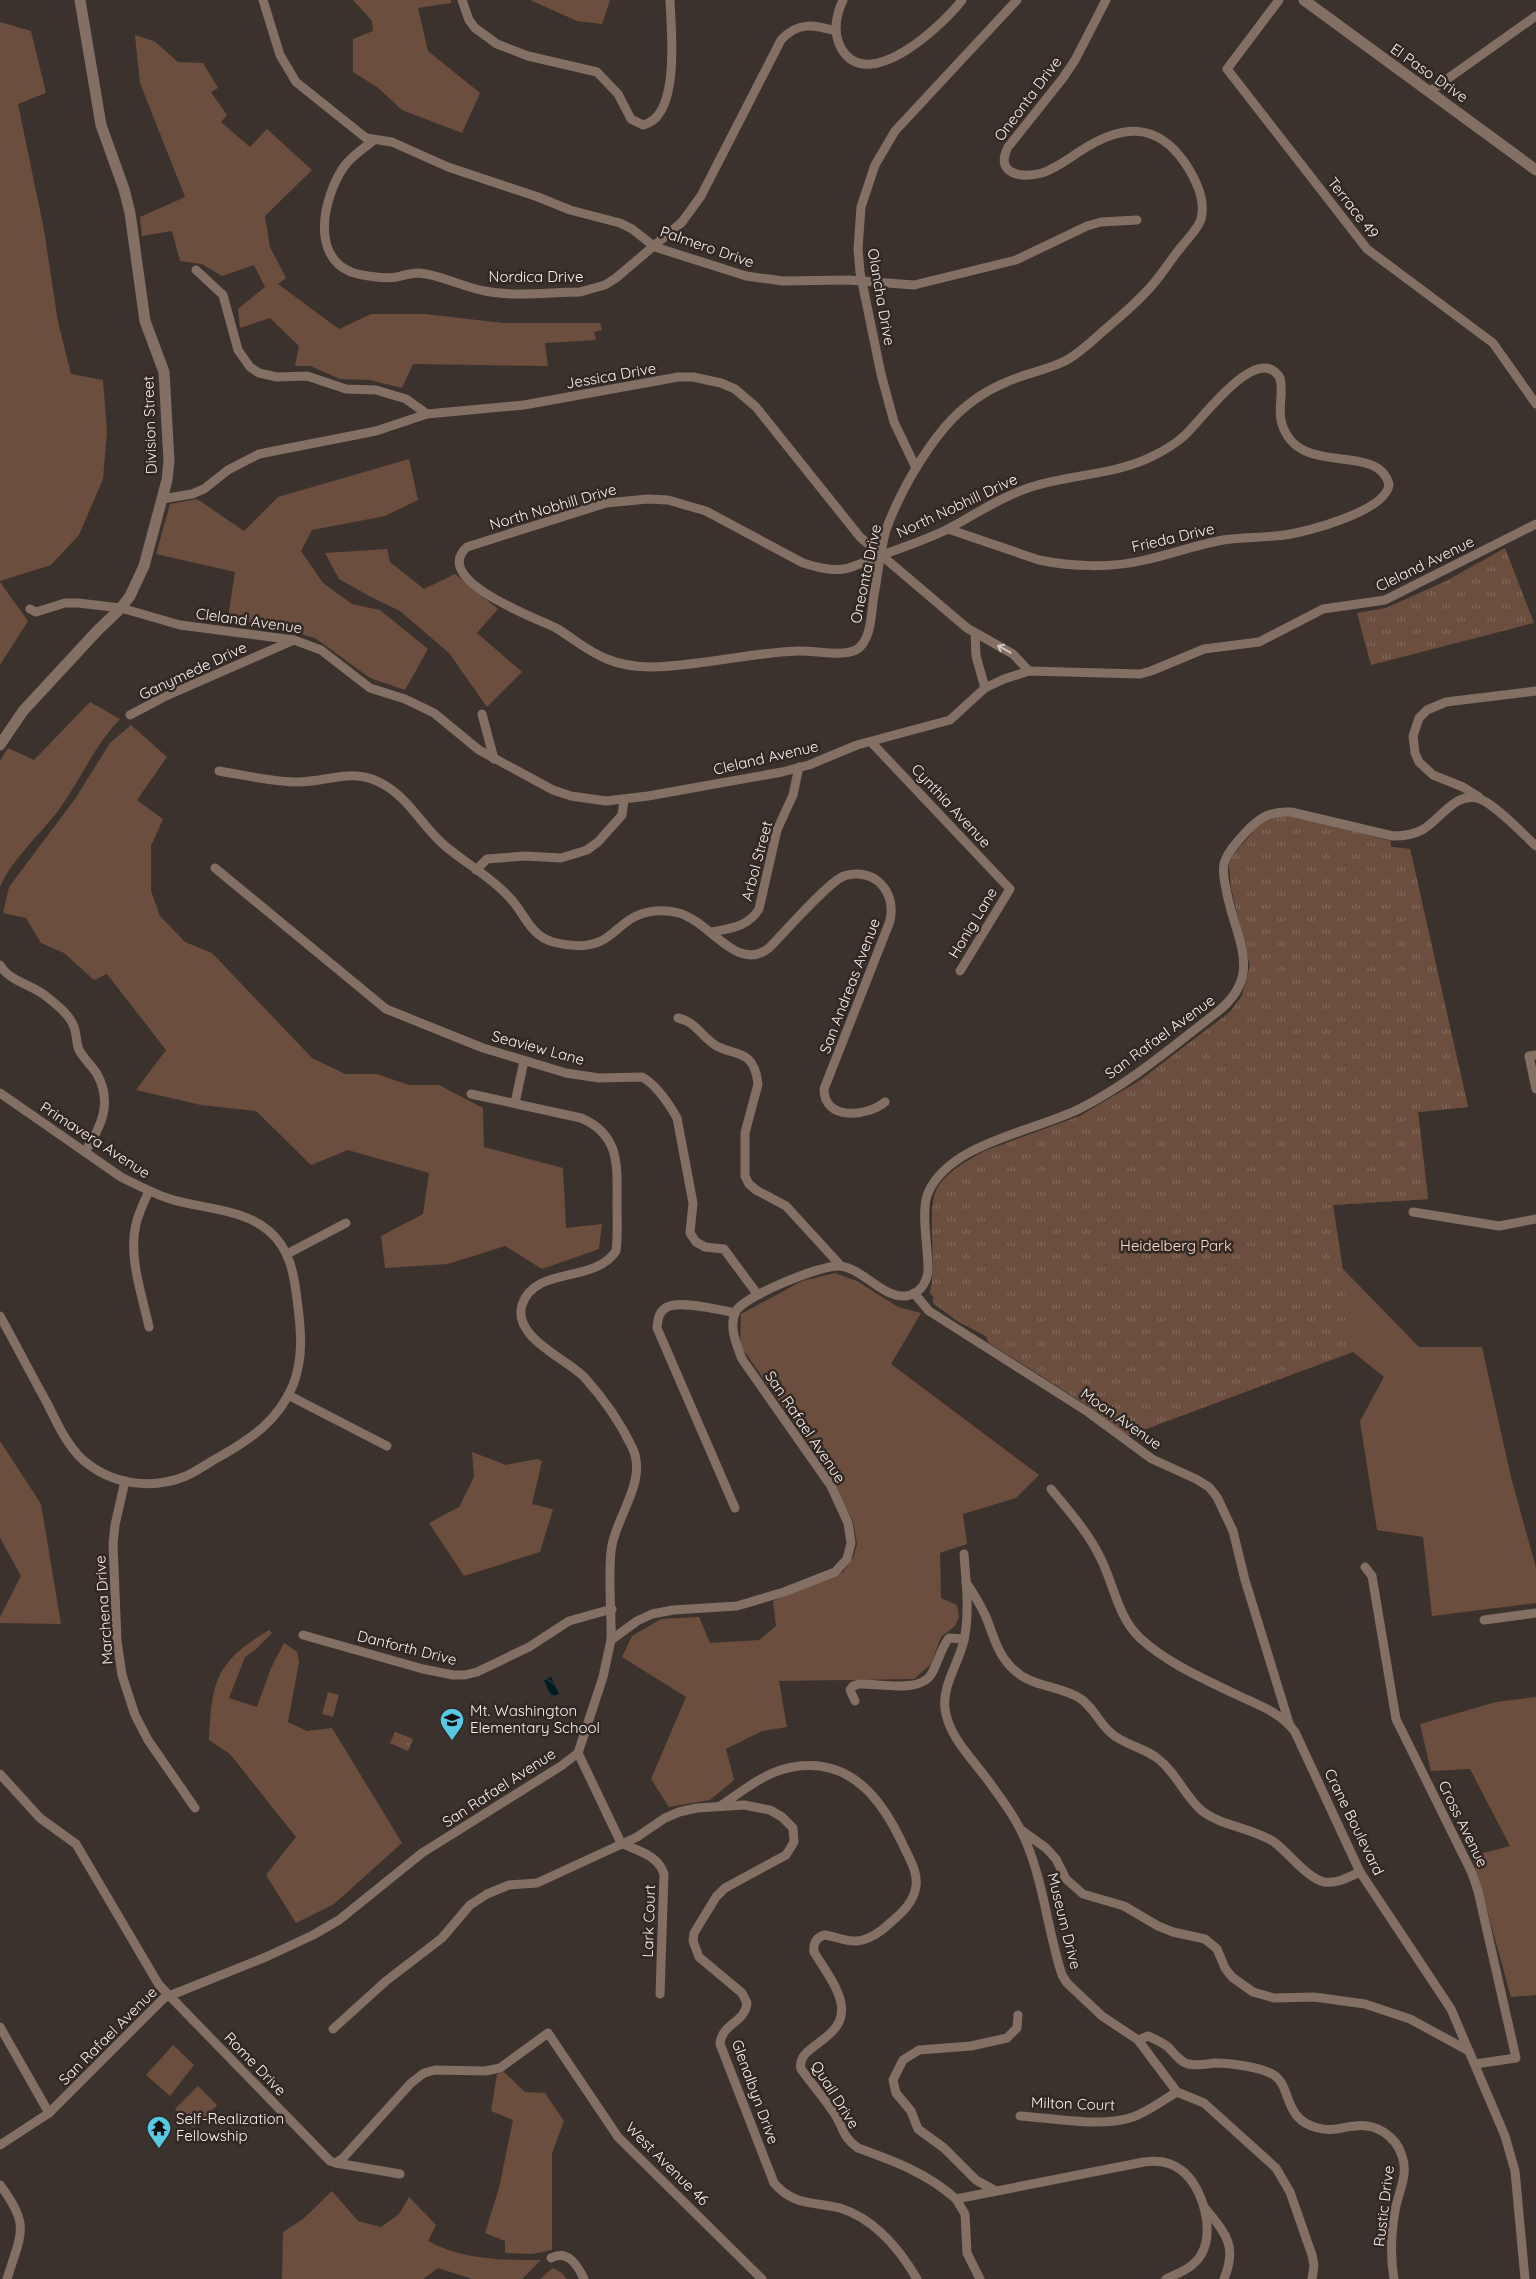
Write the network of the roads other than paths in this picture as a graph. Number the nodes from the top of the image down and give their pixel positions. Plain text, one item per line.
1 (80, 0) edge
2 (263, 0) edge
3 (462, 0) edge
4 (670, 0) edge
5 (843, 0) edge
6 (962, 0) edge
7 (1017, 0) edge
8 (1106, 0) edge
9 (1279, 0) edge
10 (1304, 0) edge
11 (1536, 16) edge
12 (836, 32) junction
13 (1429, 92) junction
14 (374, 140) junction
15 (1536, 170) edge
16 (1136, 220) dead end
17 (654, 246) junction
18 (196, 270) dead end
19 (862, 282) junction
20 (1536, 404) edge
21 (427, 414) junction
22 (916, 468) junction
23 (1388, 480) joint
24 (162, 499) junction
25 (1536, 524) edge
26 (948, 529) junction
27 (882, 555) junction
28 (459, 556) joint
29 (120, 608) junction
30 (30, 610) dead end
31 (975, 633) junction
32 (294, 640) junction
33 (1029, 671) junction
34 (985, 688) junction
35 (1536, 691) edge
36 (482, 714) dead end
37 (130, 715) dead end
38 (871, 742) junction
39 (0, 744) edge
40 (494, 759) junction
41 (799, 767) junction
42 (219, 771) dead end
43 (624, 800) junction
44 (1490, 804) junction
45 (1536, 846) edge
46 (215, 868) dead end
47 (476, 870) junction
48 (1010, 889) joint
49 (712, 932) junction
50 (0, 965) edge
51 (960, 971) dead end
52 (678, 1018) dead end
53 (1536, 1055) edge
54 (524, 1061) junction
55 (1536, 1090) edge
56 (0, 1093) edge
57 (471, 1094) dead end
58 (885, 1102) dead end
59 (516, 1103) junction
60 (85, 1152) junction
61 (148, 1191) junction
62 (1413, 1212) dead end
63 (1536, 1219) edge
64 (346, 1223) dead end
65 (287, 1254) junction
66 (840, 1266) junction
67 (914, 1293) junction
68 (758, 1295) junction
69 (735, 1313) junction
70 (0, 1316) edge
71 (149, 1327) dead end
72 (288, 1395) junction
73 (386, 1446) dead end
74 (125, 1481) junction
75 (1051, 1489) dead end
76 (735, 1508) dead end
77 (964, 1554) dead end
78 (1365, 1567) dead end
79 (966, 1582) junction
80 (612, 1609) junction
81 (1536, 1613) edge
82 (1484, 1620) dead end
83 (303, 1635) dead end
84 (964, 1639) junction
85 (611, 1640) junction
86 (855, 1701) dead end
87 (1289, 1723) junction
88 (578, 1753) junction
89 (0, 1774) edge
90 (720, 1806) junction
91 (194, 1808) dead end
92 (1021, 1830) junction
93 (621, 1843) junction
94 (1360, 1872) junction
95 (660, 1994) dead end
96 (169, 1995) junction
97 (1018, 2015) dead end
98 (0, 2028) edge
99 (333, 2029) dead end
100 (1138, 2040) junction
101 (1470, 2052) junction
102 (1475, 2064) junction
103 (1178, 2092) junction
104 (49, 2113) junction
105 (1020, 2116) dead end
106 (0, 2144) edge
107 (336, 2163) junction
108 (400, 2174) dead end
109 (0, 2185) edge
110 (996, 2191) junction
111 (956, 2199) junction
112 (1201, 2202) junction
113 (551, 2258) dead end
114 (8, 2279) edge
115 (584, 2279) edge
116 (762, 2279) edge
117 (917, 2279) edge
118 (980, 2279) edge
119 (1166, 2279) edge
120 (1224, 2279) edge
121 (1312, 2279) edge
122 (1394, 2279) edge
123 (1525, 2279) edge

1 - 24 street, Division Street
2 - 14 street, Palmero Drive
3 - 4 street
5 - 12 street
6 - 12 street
7 - 19 street, Olancha Drive
8 - 22 street, Oneonta Drive
9 - 20 street, Terrace 49
10 - 13 street, El Paso Drive
11 - 13 street
12 - 17 street, Nordica Drive
13 - 15 street, El Paso Drive
14 - 17 street, Palmero Drive
14 - 17 street, Nordica Drive
16 - 19 street, Palmero Drive
17 - 19 street, Palmero Drive
18 - 21 street
19 - 22 street, Olancha Drive
21 - 24 street, Jessica Drive
21 - 27 street, Jessica Drive
22 - 27 street, Oneonta Drive
23 - 26 street, Frieda Drive
23 - 26 street, North Nobhill Drive
24 - 29 street, Division Street
25 - 33 street, Cleland Avenue
26 - 27 street, North Nobhill Drive
27 - 28 street, North Nobhill Drive
27 - 28 street, Oneonta Drive
27 - 31 street, Jessica Drive
29 - 30 street, Cleland Avenue
29 - 32 street, Cleland Avenue
29 - 39 street, Division Street
33 -> 31 street, Jessica Drive
31 - 34 street
32 - 37 street, Ganymede Drive
32 - 40 street, Cleland Avenue
33 - 34 street, Cleland Avenue
34 - 38 street, Cleland Avenue
35 - 44 street
36 - 40 street
38 - 41 street, Cleland Avenue
38 - 48 street, Cynthia Avenue
40 - 43 street, Cleland Avenue
41 - 43 street, Cleland Avenue
41 - 49 street, Arbol Street
42 - 47 street, San Andreas Avenue
43 - 47 street
44 - 45 street, San Rafael Avenue
44 - 67 street, San Rafael Avenue
46 - 54 street, Seaview Lane
47 - 49 street, San Andreas Avenue
48 - 51 street, Honig Lane
49 - 58 street, San Andreas Avenue
50 - 60 street
52 - 66 street
53 - 55 street
54 - 59 street
54 - 68 street, Seaview Lane
56 - 60 street, Primavera Avenue
57 - 59 street
59 - 80 street
60 - 61 street, Primavera Avenue
61 - 65 street, Primavera Avenue
61 - 71 street
62 - 63 street
64 - 65 street
65 - 72 street, Primavera Avenue
66 - 67 street
66 - 68 street
67 - 87 street, Moon Avenue
68 - 69 street
69 - 76 street
69 - 85 street, San Rafael Avenue
70 - 74 street, Primavera Avenue
72 - 73 street
72 - 74 street, Primavera Avenue
74 - 91 street, Marchena Drive
75 - 87 street, Crane Boulevard
77 - 79 street, Museum Drive
78 - 102 street, Cross Avenue
79 - 84 street, Museum Drive
79 - 94 street
80 - 83 street, Danforth Drive
80 - 85 street
81 - 82 street
84 - 86 street
84 - 92 street, Museum Drive
85 - 88 street, San Rafael Avenue
87 - 94 street, Crane Boulevard
88 - 93 street
88 - 96 street, San Rafael Avenue
89 - 96 street, Rome Drive
90 - 93 street, Glenalbyn Drive
90 - 111 street, Quail Drive
90 - 117 street, Glenalbyn Drive
92 - 100 street, Museum Drive
92 - 101 street
93 - 95 street, Lark Court
93 - 99 street, Glenalbyn Drive
94 - 101 street, Crane Boulevard
96 - 104 street, San Rafael Avenue
96 - 107 street, Rome Drive
97 - 110 street
98 - 104 street
100 - 103 street, Museum Drive
100 - 122 street, Rustic Drive
101 - 102 street, Crane Boulevard
102 - 123 street, Crane Boulevard
103 - 105 street, Milton Court
103 - 121 street, Museum Drive
104 - 106 street, San Rafael Avenue
107 - 108 street
107 - 116 street, West Avenue 46
109 - 114 street
110 - 111 street
110 - 112 street
111 - 118 street
112 - 119 street
112 - 120 street
113 - 115 street

